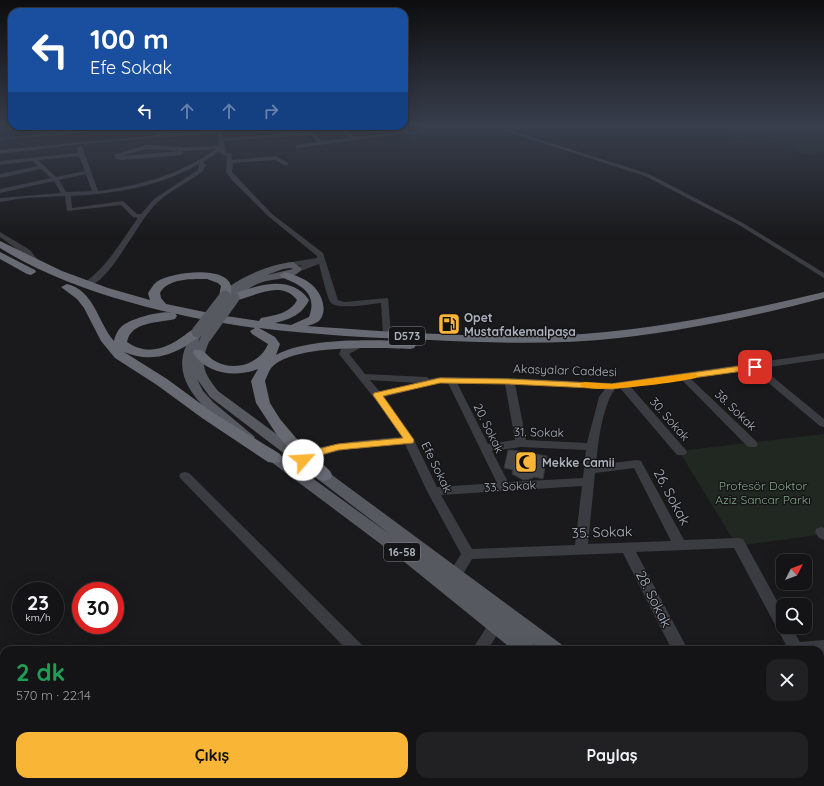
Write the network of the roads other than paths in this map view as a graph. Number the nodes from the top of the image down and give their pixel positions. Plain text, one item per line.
1 (200, 162) edge
2 (230, 162) edge
3 (38, 163) edge
4 (85, 163) edge
5 (198, 163) edge
6 (608, 163) edge
7 (42, 167) junction
8 (89, 172) junction
9 (0, 176) edge
10 (56, 179) junction
11 (0, 191) edge
12 (66, 193) junction
13 (96, 193) junction
14 (1, 200) edge
15 (143, 216) junction
16 (0, 234) edge
17 (0, 244) edge
18 (0, 255) edge
19 (321, 260) junction
20 (37, 264) junction
21 (288, 271) junction
22 (824, 276) edge
23 (87, 285) junction
24 (68, 287) junction
25 (824, 295) edge
26 (230, 297) junction
27 (824, 303) edge
28 (162, 306) junction
29 (171, 316) junction
30 (253, 327) junction
31 (291, 328) junction
32 (336, 333) junction
33 (202, 335) junction
34 (387, 335) junction
35 (360, 345) junction
36 (437, 345) junction
37 (199, 353) junction
38 (823, 358) edge
39 (755, 367) junction
40 (364, 377) junction
41 (684, 377) junction
42 (446, 380) junction
43 (508, 382) junction
44 (618, 386) junction
45 (378, 395) junction
46 (824, 424) edge
47 (409, 440) junction
48 (521, 443) junction
49 (752, 444) dead end
50 (592, 447) junction
51 (484, 448) junction
52 (682, 452) dead end
53 (274, 458) junction
54 (305, 459) junction
55 (637, 464) joint
56 (185, 476) dead end
57 (324, 476) joint
58 (589, 476) junction
59 (504, 486) junction
60 (433, 491) junction
61 (680, 545) junction
62 (627, 547) junction
63 (581, 549) junction
64 (468, 554) junction
65 (455, 575) junction
66 (506, 613) junction
67 (776, 614) edge
68 (494, 624) junction
69 (787, 634) edge
70 (353, 646) edge
71 (482, 646) edge
72 (522, 646) edge
73 (550, 646) edge
74 (678, 646) edge
75 (794, 646) edge

1 - 15 street
2 - 19 street
3 - 7 street
4 - 8 street
5 - 13 street
6 - 22 street
7 - 9 street
7 - 10 street
8 - 10 street
8 - 13 street
10 - 11 street
10 - 12 street
12 - 13 street
12 - 14 street
12 - 15 street
15 - 23 street
16 - 20 street
17 - 20 highway, D573
18 - 24 highway, D573
19 - 21 street
19 - 21 street
19 - 34 street
20 - 23 highway, D573
21 - 26 main road
21 - 31 highway
21 - 32 highway
23 - 28 highway, D573
24 - 29 highway, D573
24 - 53 highway
25 - 34 highway, D573
26 - 28 highway
26 - 30 highway
26 - 33 main road, bridge
27 - 36 highway, D573
28 - 30 highway, D573
29 - 30 highway, D573
29 - 33 highway
30 - 31 highway, D573
30 - 36 highway, D573
30 - 37 highway
31 - 32 highway, D573
32 - 34 highway, D573
33 - 37 main road
33 - 53 main road
35 - 36 highway
35 - 40 street, Efe Sokak
35 - 54 highway
37 - 54 main road
38 - 39 street, Akasyalar Caddesi
39 - 41 street, Akasyalar Caddesi
39 - 46 street
40 - 42 street
40 - 45 street, Efe Sokak
41 - 44 street, Akasyalar Caddesi
41 - 49 street, 38. Sokak
42 - 43 street, Akasyalar Caddesi
42 - 45 street, Akasyalar Caddesi
42 - 51 street, 20. Sokak
43 - 44 street, Akasyalar Caddesi
43 - 48 street
44 - 50 street
44 - 52 street, 30. Sokak
45 - 47 street, Efe Sokak
47 - 54 street
47 - 60 street, Efe Sokak
48 - 50 street, 31. Sokak
48 - 51 street, 31. Sokak
50 - 58 street
51 - 59 street, 20. Sokak
53 - 68 main road, 16-58
54 - 57 highway
55 - 58 street, 33. Sokak
55 - 61 street, 26. Sokak
56 - 70 street
57 - 65 main road, 16-58
58 - 59 street, 33. Sokak
58 - 63 street
59 - 60 street, 33. Sokak
60 - 64 street, Efe Sokak
61 - 62 street, 35. Sokak
61 - 67 street, 35. Sokak
62 - 63 street, 35. Sokak
62 - 74 street, 28. Sokak
63 - 64 street, 35. Sokak
64 - 65 street
65 - 66 main road, 16-58
66 - 68 street
66 - 73 main road, 16-58
68 - 71 street
68 - 72 main road, 16-58
69 - 75 street

